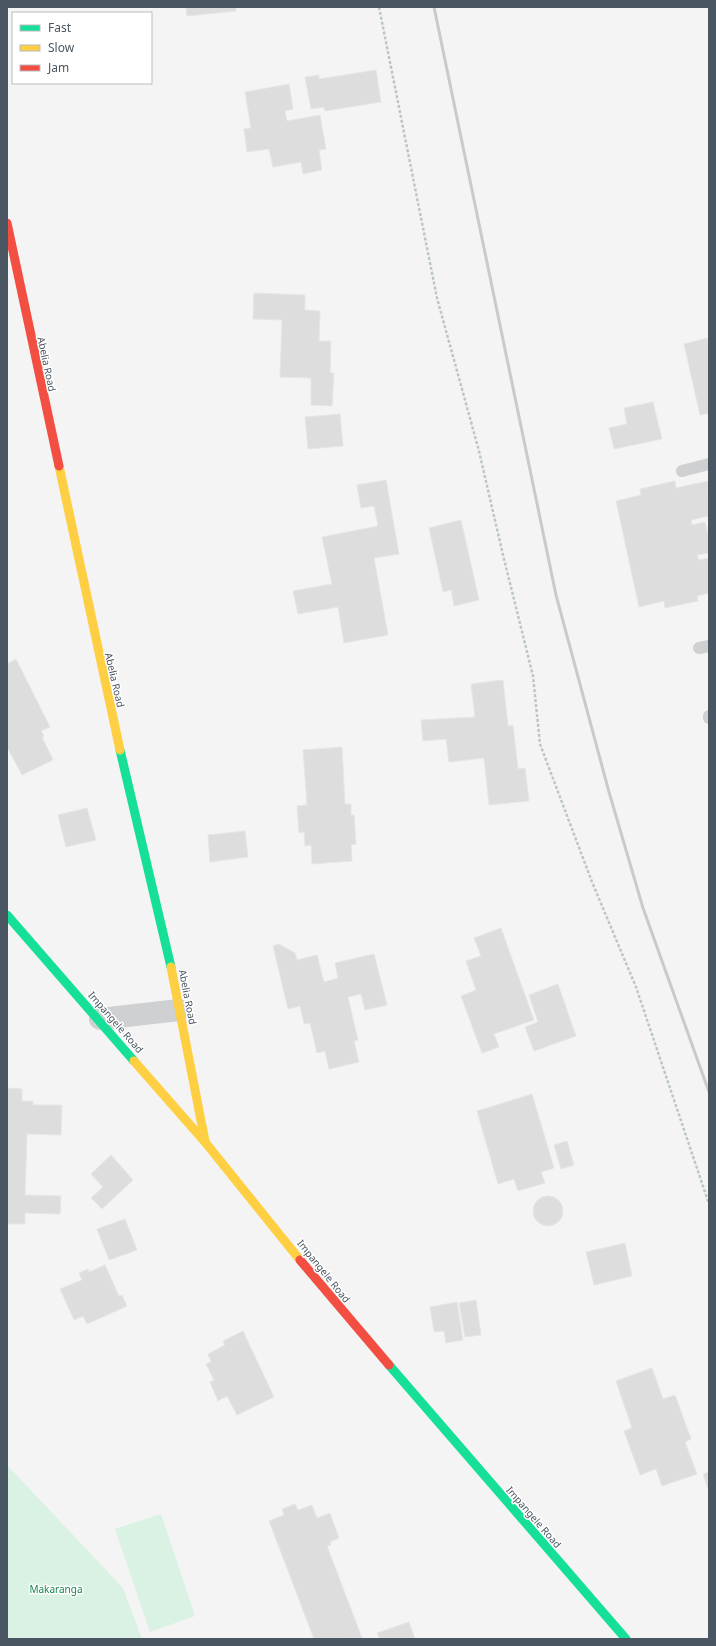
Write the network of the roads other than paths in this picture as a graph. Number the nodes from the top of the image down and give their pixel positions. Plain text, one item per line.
1 (7, 223) edge
2 (709, 464) edge
3 (682, 471) dead end
4 (7, 915) edge
5 (179, 1010) junction
6 (100, 1020) junction
7 (205, 1142) junction
8 (626, 1639) edge

1 - 5 street, Abelia Road
2 - 3 lane
4 - 6 street, Impangele Road
5 - 6 street
5 - 7 street, Abelia Road
6 - 7 street, Impangele Road
7 - 8 street, Impangele Road

